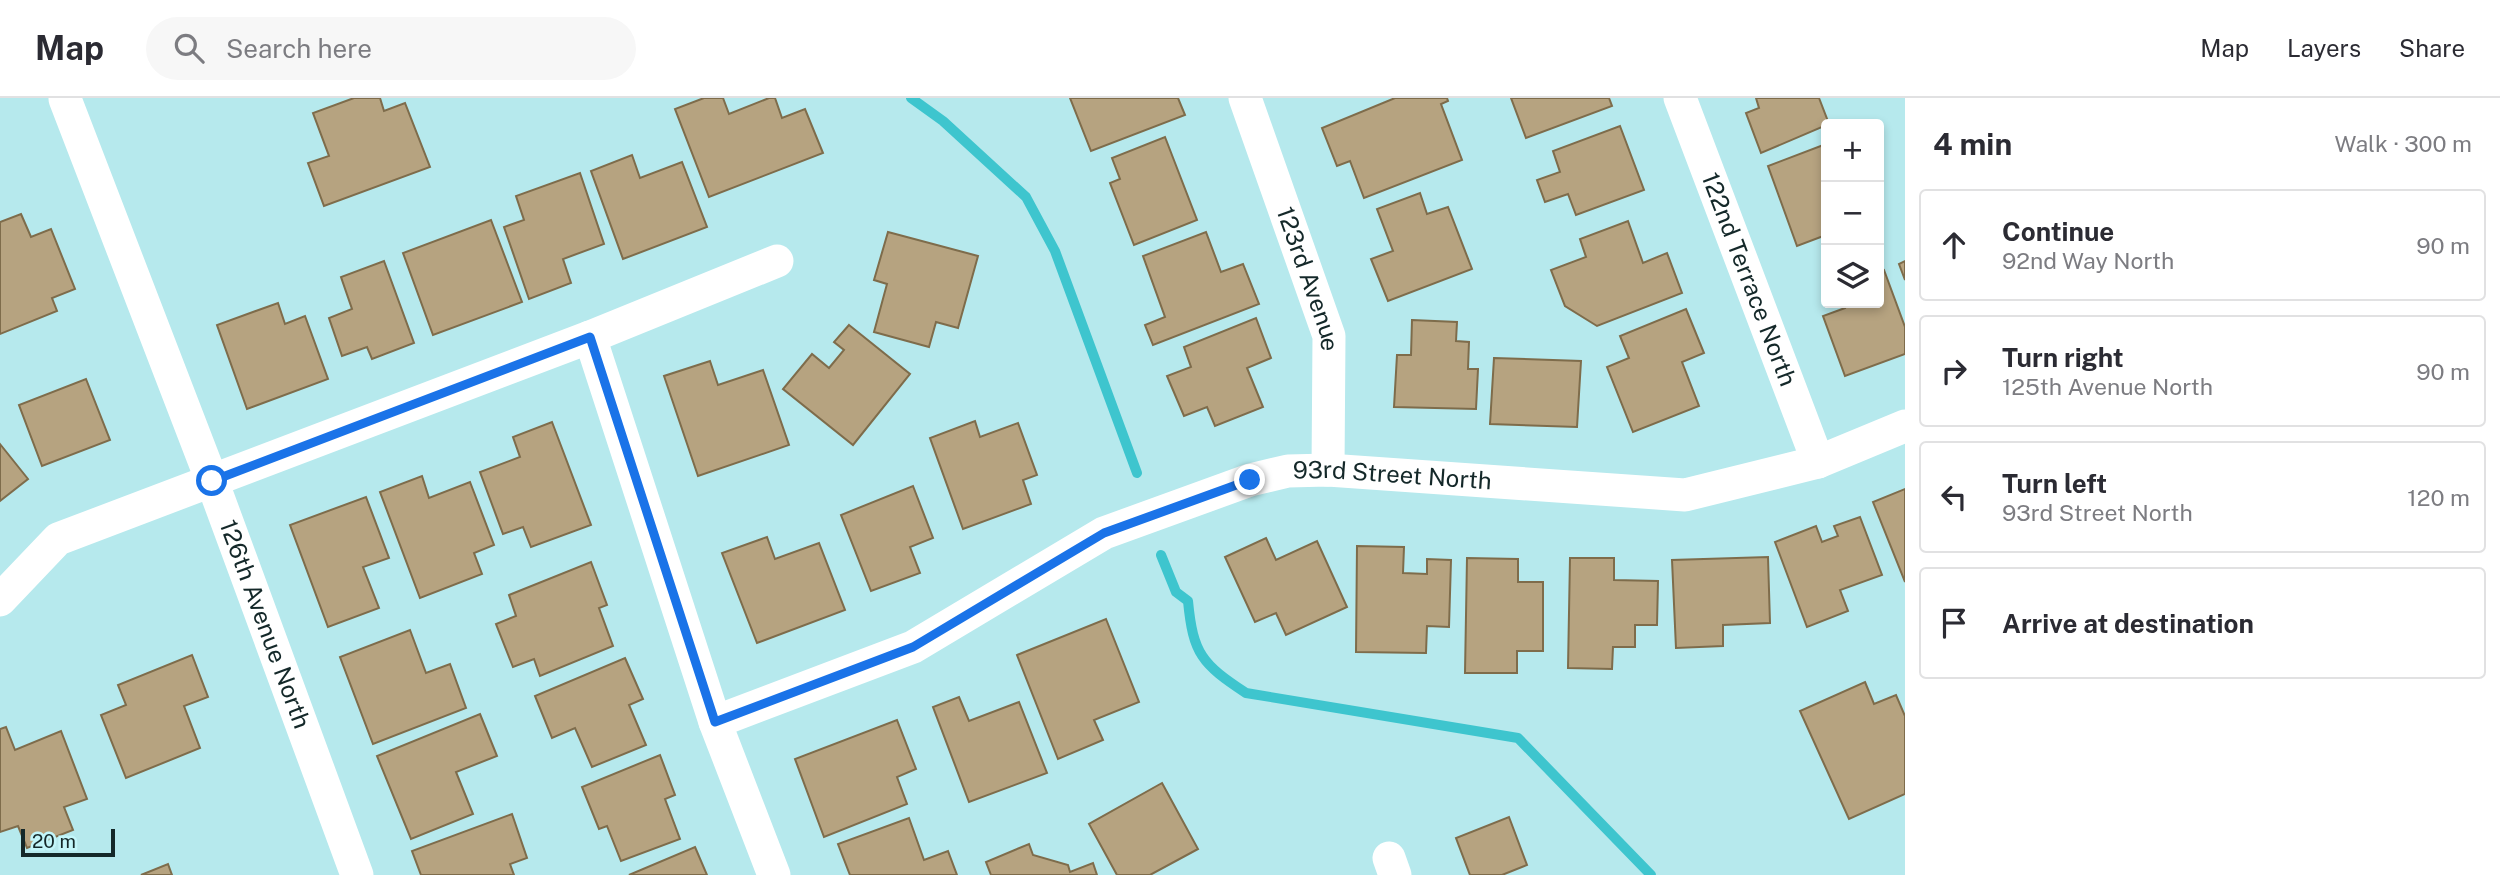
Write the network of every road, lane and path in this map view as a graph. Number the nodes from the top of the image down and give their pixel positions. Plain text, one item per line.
1 (1245, 98) edge
2 (1680, 98) edge
3 (65, 99) edge
4 (778, 261) dead end
5 (590, 337) junction
6 (1905, 426) edge
7 (1818, 462) junction
8 (1328, 470) junction
9 (212, 481) junction
10 (0, 600) edge
11 (715, 722) junction
12 (357, 875) edge
13 (774, 875) edge

1 - 8 street, 123rd Avenue
2 - 7 street, 122nd Terrace North
3 - 9 street, 126th Avenue North
4 - 5 street
5 - 9 street
5 - 11 street
6 - 7 street, 93rd Street North
7 - 8 street, 93rd Street North
8 - 11 street, 93rd Street North
9 - 10 street
9 - 12 street, 126th Avenue North
11 - 13 street

